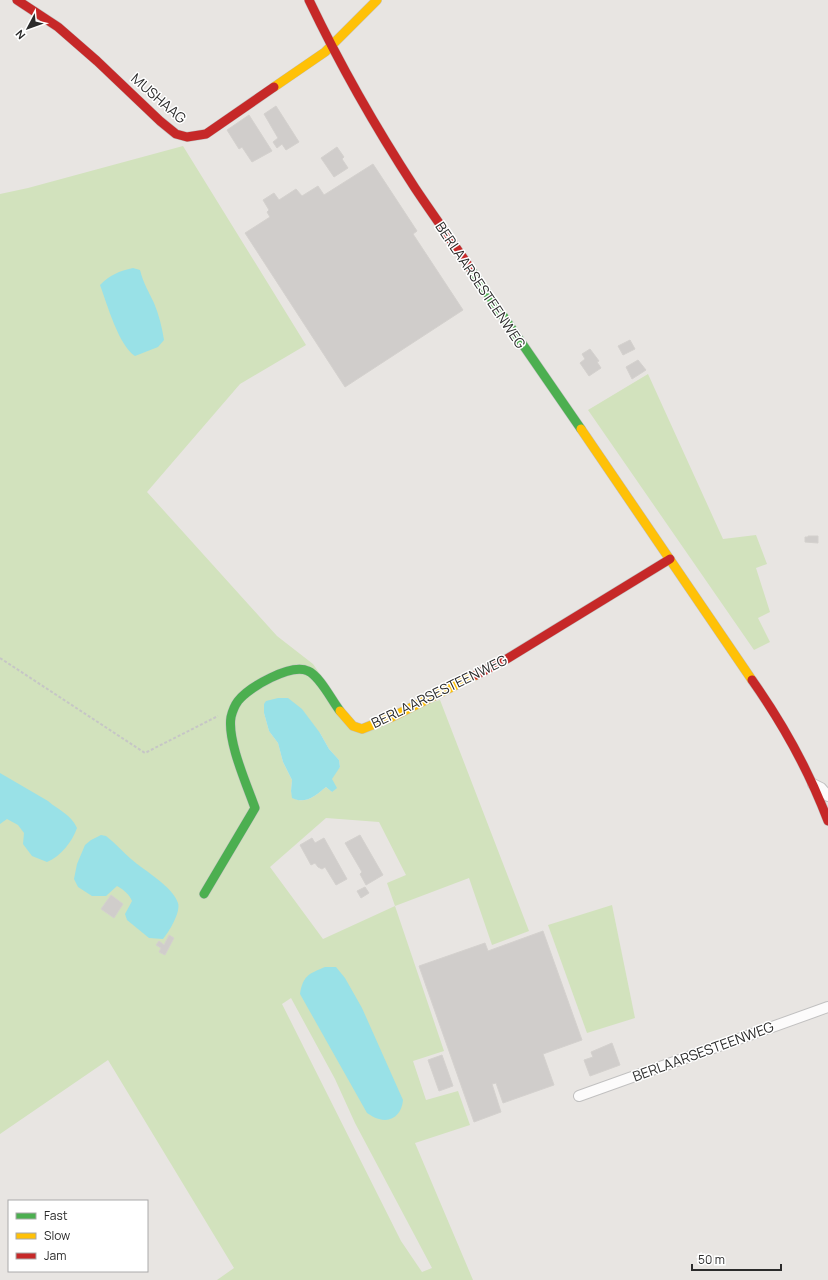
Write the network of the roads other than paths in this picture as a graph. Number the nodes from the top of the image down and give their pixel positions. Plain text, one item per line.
1 (17, 0) edge
2 (309, 0) edge
3 (377, 0) edge
4 (331, 46) junction
5 (670, 559) junction
6 (813, 784) junction
7 (828, 796) edge
8 (828, 821) edge
9 (204, 894) dead end
10 (828, 1007) edge
11 (579, 1096) dead end

1 - 4 street, MUSHAAG
2 - 4 street, BERLAARSESTEENWEG
3 - 4 street, MUSHAAG
4 - 5 street, BERLAARSESTEENWEG
5 - 6 street, BERLAARSESTEENWEG
5 - 9 street, BERLAARSESTEENWEG
6 - 7 street, BERLAARSESTEENWEG
6 - 8 street, BERLAARSESTEENWEG
10 - 11 street, BERLAARSESTEENWEG

